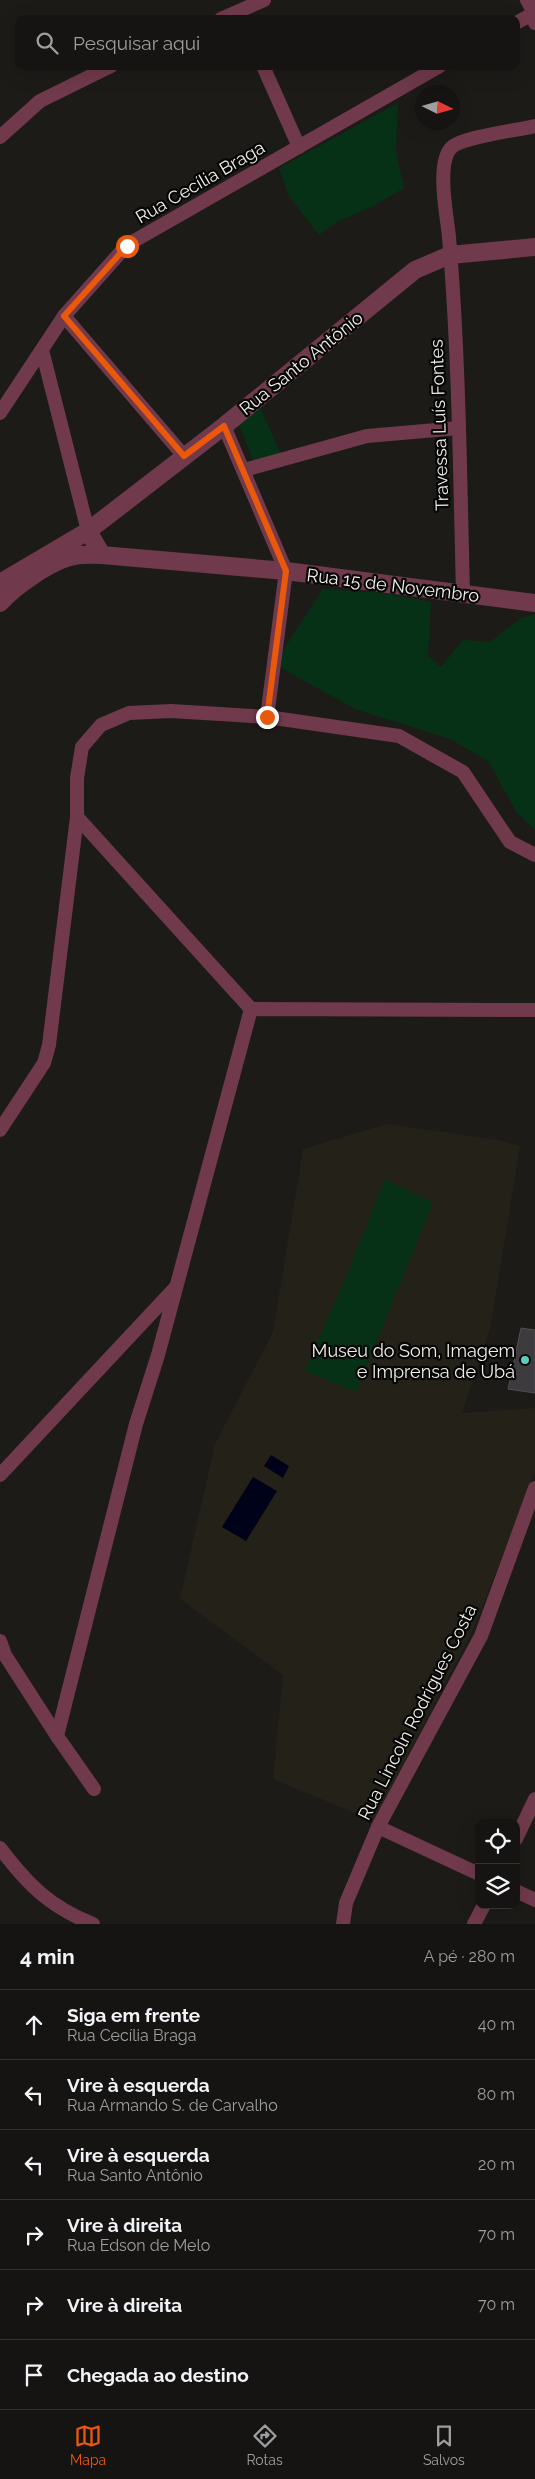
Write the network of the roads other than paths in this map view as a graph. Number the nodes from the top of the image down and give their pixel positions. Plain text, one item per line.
1 (264, 0) edge
2 (527, 0) edge
3 (240, 15) edge
4 (534, 18) edge
5 (520, 22) edge
6 (103, 70) edge
7 (264, 70) edge
8 (433, 70) edge
9 (535, 126) edge
10 (0, 137) edge
11 (299, 147) junction
12 (535, 247) edge
13 (450, 255) junction
14 (64, 316) junction
15 (42, 350) junction
16 (0, 413) edge
17 (224, 426) junction
18 (459, 428) junction
19 (184, 456) junction
20 (244, 470) junction
21 (88, 531) junction
22 (102, 555) junction
23 (286, 571) junction
24 (0, 583) edge
25 (463, 594) junction
26 (0, 603) edge
27 (535, 603) edge
28 (267, 717) junction
29 (77, 817) junction
30 (535, 855) edge
31 (251, 1009) junction
32 (535, 1010) edge
33 (0, 1130) edge
34 (177, 1286) junction
35 (0, 1476) edge
36 (535, 1488) edge
37 (0, 1641) edge
38 (57, 1736) junction
39 (94, 1789) dead end
40 (535, 1799) edge
41 (378, 1827) junction
42 (520, 1831) edge
43 (0, 1848) edge
44 (475, 1872) edge
45 (520, 1893) edge
46 (535, 1900) edge
47 (482, 1909) edge
48 (93, 1924) edge
49 (342, 1924) edge
50 (474, 1924) edge

1 - 3 street
2 - 4 street
4 - 5 street
6 - 10 street
7 - 11 street
8 - 11 street, Rua Cecília Braga
9 - 13 street, Travessa Luís Fontes
11 - 14 street, Rua Cecília Braga
12 - 13 street, Rua Santo Antônio
13 - 17 street, Rua Santo Antônio
13 - 18 street, Travessa Luís Fontes
14 - 15 street, Rua Cecília Braga
14 - 19 street
15 - 16 street, Rua Cecília Braga
15 - 21 street
17 - 19 street, Rua Santo Antônio
17 - 20 street
18 - 20 street
18 - 25 street, Travessa Luís Fontes
19 - 21 street, Rua Santo Antônio
20 - 23 street
21 - 22 street
21 - 24 street, Rua Santo Antônio
22 - 23 street, Rua 15 de Novembro
22 - 26 street, Rua 15 de Novembro
23 - 25 street, Rua 15 de Novembro
23 - 28 street
25 - 27 street, Rua 15 de Novembro
28 - 29 street
28 - 30 street
29 - 31 street
29 - 33 street
31 - 32 street
31 - 34 street
34 - 35 street
34 - 38 street
36 - 41 street, Rua Lincoln Rodrigues Costa
37 - 38 street
38 - 39 street
40 - 42 street
41 - 44 street
41 - 49 street, Rua Lincoln Rodrigues Costa
43 - 48 street
45 - 46 street
47 - 50 street

